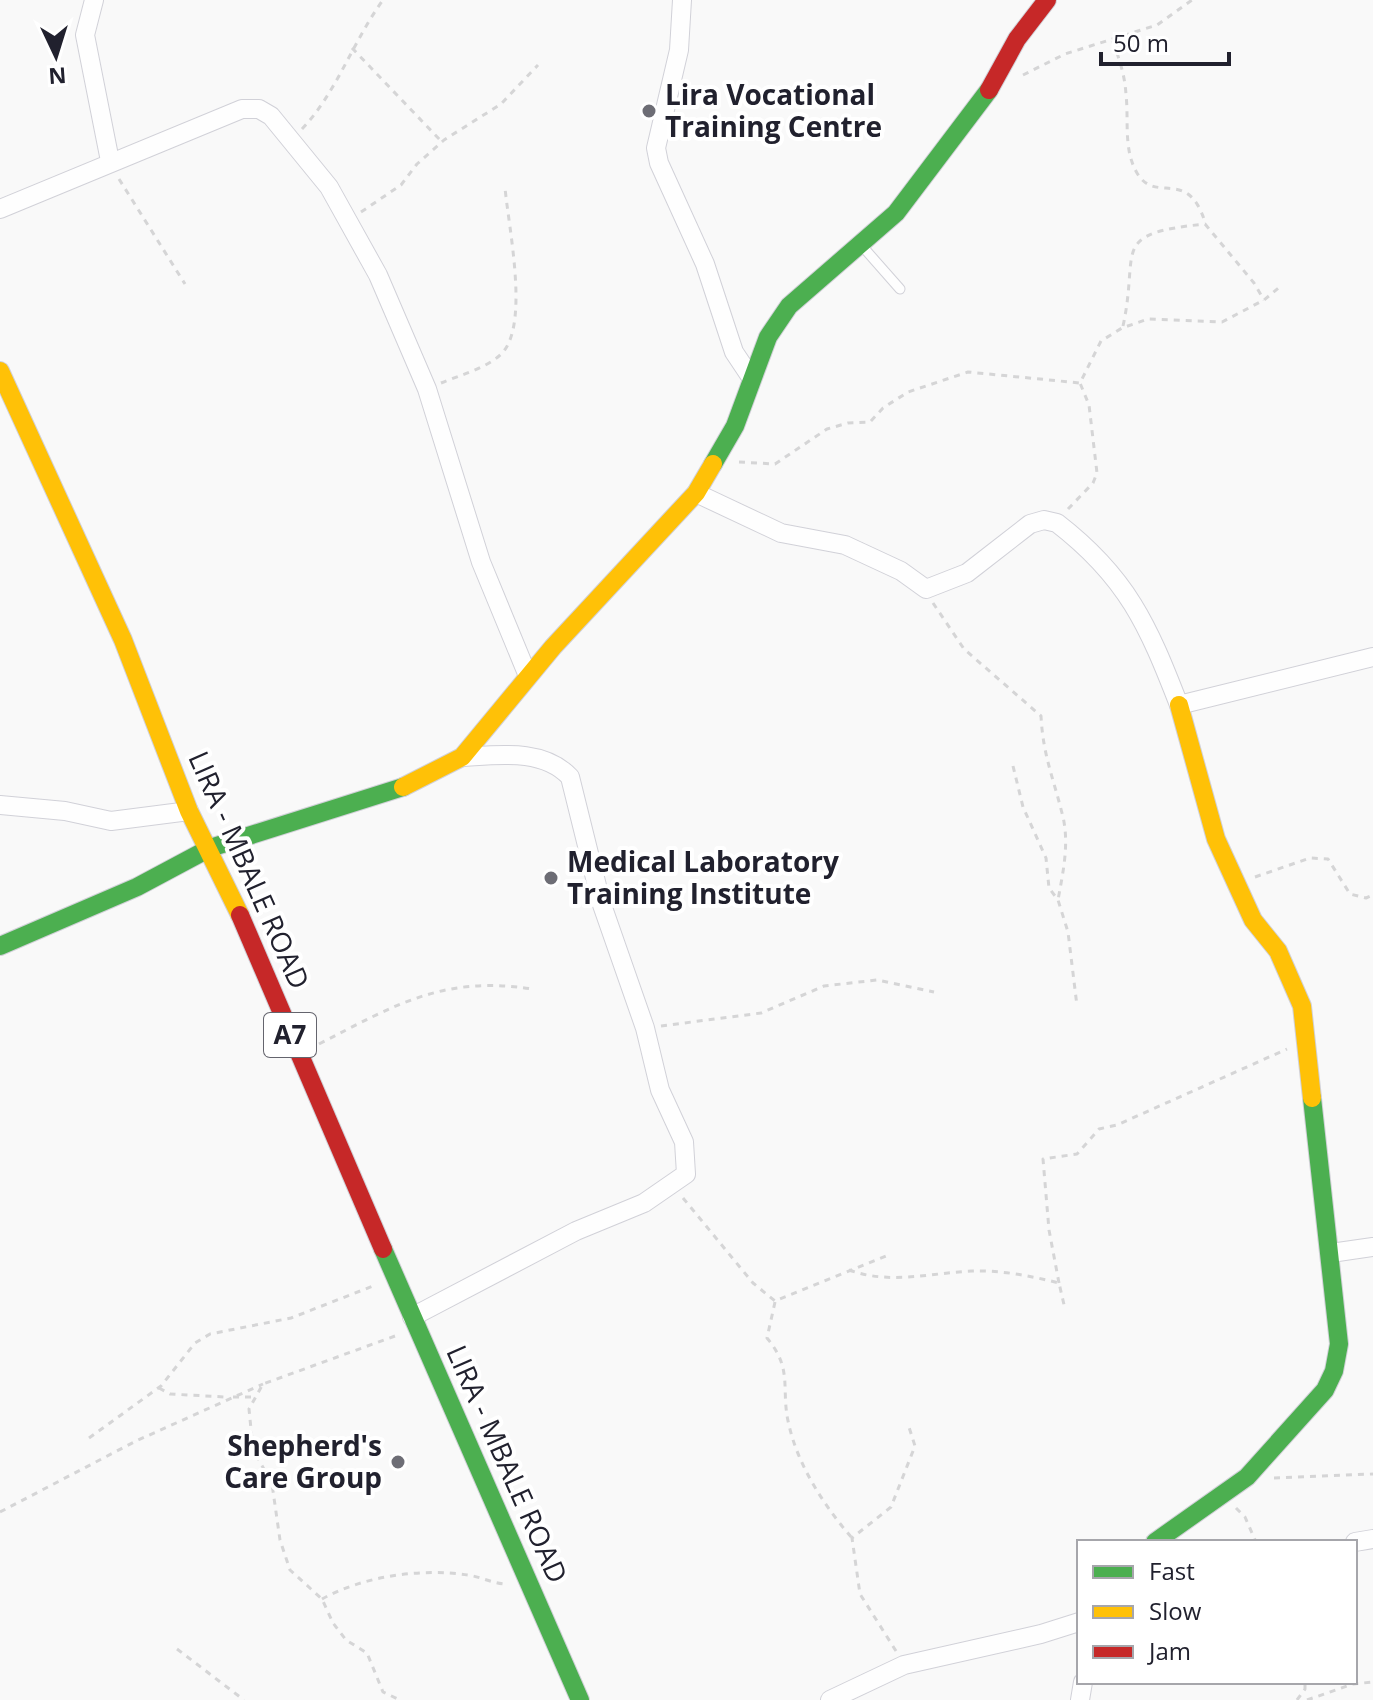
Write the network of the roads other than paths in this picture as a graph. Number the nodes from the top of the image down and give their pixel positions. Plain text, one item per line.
1 (94, 0) edge
2 (682, 0) edge
3 (1047, 0) edge
4 (110, 161) junction
5 (0, 209) edge
6 (861, 245) junction
7 (900, 289) dead end
8 (0, 371) edge
9 (752, 379) junction
10 (696, 493) junction
11 (1373, 657) edge
12 (528, 676) junction
13 (1179, 705) junction
14 (462, 757) junction
15 (0, 805) edge
16 (189, 811) junction
17 (210, 848) junction
18 (0, 946) edge
19 (1373, 1247) edge
20 (1331, 1253) junction
21 (415, 1323) junction
22 (1157, 1540) edge
23 (1077, 1623) edge
24 (580, 1700) edge
25 (830, 1700) edge

1 - 4 street
2 - 9 street
3 - 6 street
4 - 5 street
4 - 12 street
6 - 7 lane
6 - 9 street
8 - 16 street, LIRA - MBALE ROAD / A7
9 - 10 street
10 - 12 street
10 - 13 street
11 - 13 street
12 - 14 street
13 - 20 street
14 - 17 street
14 - 21 street
15 - 16 street
16 - 17 street, LIRA - MBALE ROAD / A7
17 - 18 street
17 - 21 street, LIRA - MBALE ROAD / A7
19 - 20 street
20 - 22 street
21 - 24 street, LIRA - MBALE ROAD / A7
23 - 25 street

